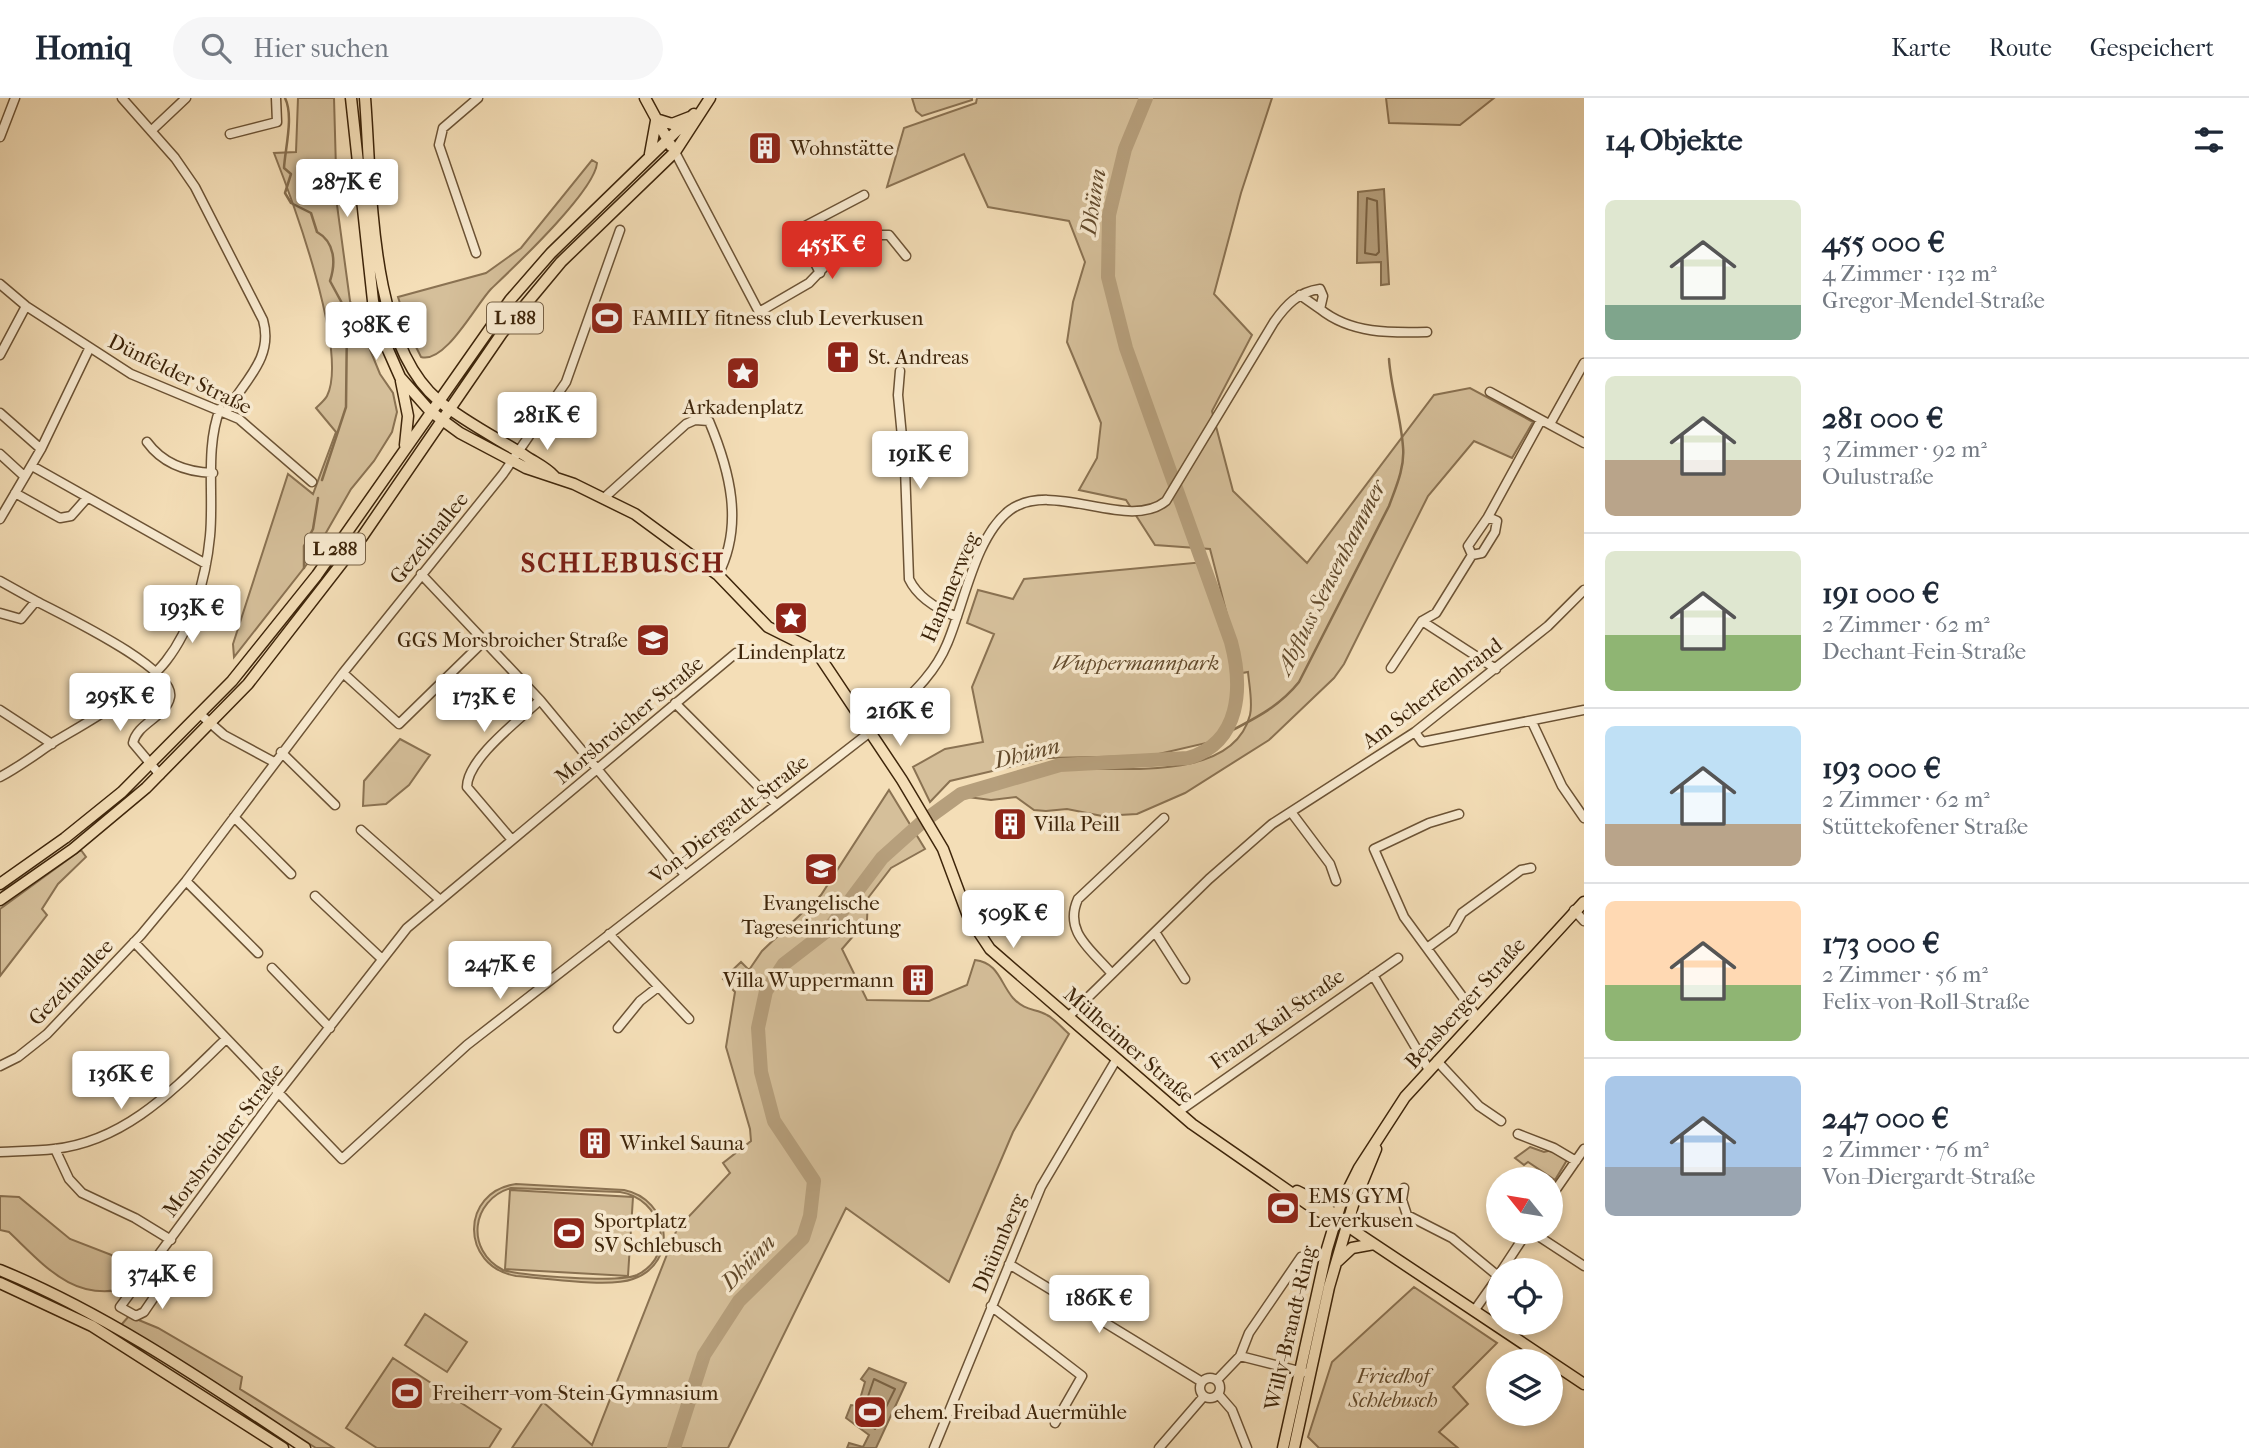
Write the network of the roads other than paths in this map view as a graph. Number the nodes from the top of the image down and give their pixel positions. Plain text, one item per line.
1 (15, 98) edge
2 (122, 98) edge
3 (186, 98) edge
4 (276, 98) edge
5 (351, 98) edge
6 (365, 98) edge
7 (478, 98) edge
8 (645, 98) edge
9 (710, 98) edge
10 (694, 115) junction
11 (656, 119) junction
12 (151, 131) junction
13 (230, 134) dead end
14 (0, 137) edge
15 (668, 142) junction
16 (675, 152) junction
17 (647, 161) junction
18 (864, 195) dead end
19 (620, 230) dead end
20 (476, 254) dead end
21 (906, 256) dead end
22 (820, 273) junction
23 (0, 284) edge
24 (1300, 295) junction
25 (26, 306) junction
26 (1320, 309) junction
27 (1427, 332) dead end
28 (89, 349) junction
29 (0, 355) edge
30 (1584, 363) edge
31 (900, 371) dead end
32 (400, 377) junction
33 (1490, 392) dead end
34 (438, 400) junction
35 (223, 411) junction
36 (430, 411) junction
37 (451, 411) junction
38 (0, 413) edge
39 (444, 422) junction
40 (1546, 422) junction
41 (147, 442) dead end
42 (1584, 443) edge
43 (405, 448) junction
44 (41, 449) junction
45 (0, 454) edge
46 (515, 457) junction
47 (32, 466) junction
48 (213, 473) junction
49 (24, 476) junction
50 (312, 482) dead end
51 (15, 493) junction
52 (87, 498) junction
53 (604, 498) junction
54 (1488, 517) junction
55 (0, 519) edge
56 (1472, 555) junction
57 (206, 564) junction
58 (421, 574) junction
59 (718, 575) junction
60 (0, 581) edge
61 (1584, 590) edge
62 (36, 601) junction
63 (0, 613) edge
64 (957, 617) junction
65 (1422, 621) junction
66 (484, 641) junction
67 (736, 653) dead end
68 (1391, 668) dead end
69 (1496, 669) junction
70 (156, 671) junction
71 (343, 673) junction
72 (540, 700) junction
73 (675, 703) junction
74 (0, 710) edge
75 (1584, 710) edge
76 (201, 715) junction
77 (1532, 722) junction
78 (211, 725) junction
79 (1415, 732) junction
80 (871, 733) junction
81 (52, 744) junction
82 (281, 752) junction
83 (274, 762) junction
84 (150, 765) junction
85 (597, 770) junction
86 (160, 775) junction
87 (0, 777) edge
88 (776, 804) junction
89 (335, 805) dead end
90 (1291, 812) junction
91 (1459, 814) dead end
92 (234, 817) junction
93 (1164, 818) dead end
94 (1584, 818) edge
95 (362, 830) dead end
96 (512, 840) junction
97 (1531, 868) dead end
98 (291, 874) dead end
99 (685, 875) junction
100 (186, 881) junction
101 (1336, 881) dead end
102 (0, 884) edge
103 (315, 895) dead end
104 (0, 900) edge
105 (439, 900) junction
106 (1584, 902) edge
107 (1574, 911) junction
108 (1584, 921) edge
109 (1155, 932) junction
110 (609, 934) junction
111 (134, 942) junction
112 (1427, 948) junction
113 (258, 953) dead end
114 (1398, 958) dead end
115 (382, 959) junction
116 (272, 968) dead end
117 (1112, 974) junction
118 (1374, 975) junction
119 (1185, 979) dead end
120 (659, 987) junction
121 (1068, 1017) junction
122 (1478, 1017) junction
123 (689, 1019) dead end
124 (330, 1028) junction
125 (618, 1028) dead end
126 (226, 1039) junction
127 (1116, 1060) junction
128 (1437, 1061) junction
129 (0, 1066) edge
130 (1429, 1070) junction
131 (278, 1093) junction
132 (1178, 1112) junction
133 (1501, 1121) dead end
134 (1518, 1134) dead end
135 (1380, 1135) junction
136 (55, 1149) junction
137 (1584, 1149) edge
138 (0, 1152) edge
139 (1576, 1161) junction
140 (1563, 1180) edge
141 (1404, 1188) dead end
142 (1336, 1218) junction
143 (1347, 1225) junction
144 (171, 1240) junction
145 (1374, 1244) junction
146 (1549, 1244) edge
147 (1301, 1257) dead end
148 (1009, 1264) junction
149 (1335, 1264) junction
150 (1584, 1266) edge
151 (1486, 1267) edge
152 (0, 1270) edge
153 (145, 1274) junction
154 (0, 1283) edge
155 (1486, 1294) edge
156 (991, 1306) junction
157 (1474, 1311) junction
158 (1240, 1356) junction
159 (1304, 1372) junction
160 (1217, 1380) junction
161 (1202, 1382) junction
162 (1584, 1384) edge
163 (1218, 1394) junction
164 (1204, 1396) junction
165 (1055, 1423) dead end
166 (284, 1448) edge
167 (305, 1448) edge
168 (934, 1448) edge
169 (1159, 1448) edge
170 (1247, 1448) edge
171 (1283, 1448) edge
172 (1294, 1448) edge

1 - 14 street
2 - 12 street
3 - 12 street
4 - 13 street
5 - 32 main road
6 - 34 main road
7 - 20 street
8 - 11 main road
9 - 10 main road
9 - 16 main road
10 - 11 main road
10 - 15 main road
11 - 15 main road
11 - 17 main road
12 - 35 street
15 - 16 main road
15 - 17 main road, L 188
16 - 22 street
16 - 37 main road, L 188
17 - 34 main road, L 188
18 - 22 street
19 - 46 street, Gezelinallee
21 - 22 street
23 - 25 street, Dünfelder Straße
24 - 26 street
24 - 26 street
24 - 64 street, Hammerweg
25 - 28 street, Dünfelder Straße
25 - 29 street
26 - 27 street
28 - 35 street, Dünfelder Straße
28 - 44 street
30 - 40 street
31 - 64 street
32 - 36 main road
32 - 43 main road
33 - 40 street
34 - 36 main road, L 188
34 - 37 main road
35 - 48 street
35 - 50 street, Dünfelder Straße
36 - 39 main road
36 - 43 main road, L 288
37 - 39 main road, L 188
37 - 46 main road
38 - 44 street
39 - 46 main road
39 - 78 main road, L 288
40 - 42 street
40 - 54 street
41 - 48 street
43 - 76 main road, L 288
44 - 47 street
45 - 49 street
46 - 53 main road
46 - 58 street, Gezelinallee
47 - 49 street
47 - 52 street
48 - 57 street
49 - 51 street
51 - 52 street
51 - 55 street
52 - 57 street
53 - 59 main road
53 - 59 street
54 - 56 street
54 - 56 street
56 - 65 street
57 - 70 street
58 - 66 street
58 - 71 street, Gezelinallee
59 - 80 main road, Mülheimer Straße
60 - 62 street
61 - 69 street, Am Scherfenbrand
62 - 63 street
62 - 70 street
64 - 80 street, Hammerweg
65 - 68 street
65 - 69 street
66 - 71 street
66 - 72 street
67 - 73 street, Morsbroicher Straße
69 - 79 street, Am Scherfenbrand
70 - 81 street
70 - 84 street
71 - 82 street, Gezelinallee
72 - 85 street
72 - 96 street
73 - 85 street, Morsbroicher Straße
73 - 88 street
74 - 81 street
75 - 77 street
76 - 78 street
76 - 84 main road, L 288
77 - 79 street
77 - 94 street
78 - 83 street
78 - 86 main road, L 288
79 - 90 street, Am Scherfenbrand
80 - 88 street, Von-Diergardt-Straße
80 - 121 main road, Mülheimer Straße
81 - 87 street
82 - 83 street, Gezelinallee
82 - 89 street
83 - 92 street, Gezelinallee
84 - 86 street
84 - 102 main road, L 288
85 - 96 street, Morsbroicher Straße
85 - 99 street
86 - 104 main road, L 288
88 - 99 street, Von-Diergardt-Straße
90 - 101 street
90 - 109 street, Am Scherfenbrand
91 - 112 street
92 - 98 street
92 - 100 street, Gezelinallee
93 - 117 street
95 - 105 street
96 - 105 street, Morsbroicher Straße
97 - 112 street
99 - 110 street, Von-Diergardt-Straße
100 - 111 street, Gezelinallee
100 - 113 street
103 - 115 street
105 - 115 street, Morsbroicher Straße
106 - 107 main road, Bensberger Straße
107 - 108 street
107 - 122 main road, Bensberger Straße
109 - 117 street, Am Scherfenbrand
109 - 119 street
110 - 120 street
110 - 131 street, Von-Diergardt-Straße
111 - 126 street
111 - 129 street, Gezelinallee
112 - 122 street
114 - 118 street, Franz-Kail-Straße
115 - 124 street, Morsbroicher Straße
116 - 124 street
117 - 121 street, Am Scherfenbrand
118 - 130 street
118 - 132 street, Franz-Kail-Straße
120 - 123 street
120 - 125 street
121 - 127 main road, Mülheimer Straße
122 - 128 main road, Bensberger Straße
124 - 131 street, Morsbroicher Straße
126 - 131 street
126 - 136 street
127 - 132 main road, Mülheimer Straße
127 - 148 street, Dhünnberg
128 - 130 main road, Bensberger Straße
128 - 133 street
130 - 135 main road, Bensberger Straße
131 - 144 street, Morsbroicher Straße
132 - 142 main road, Mülheimer Straße
134 - 139 street
135 - 142 main road, Bensberger Straße
135 - 143 main road, Bensberger Straße
136 - 138 street
136 - 144 street
137 - 139 street
139 - 140 street
141 - 151 street
142 - 143 main road, Mülheimer Straße
142 - 159 main road, Willy-Brandt-Ring
143 - 145 main road, Mülheimer Straße
143 - 149 main road, Willy-Brandt-Ring
144 - 153 street, Morsbroicher Straße
145 - 149 main road
145 - 157 main road, Mülheimer Straße
146 - 150 street
147 - 158 street
148 - 156 street, Dhünnberg
148 - 161 street
149 - 159 main road, Willy-Brandt-Ring
152 - 167 main road
153 - 153 street, Morsbroicher Straße
154 - 166 main road
155 - 157 street
156 - 165 street
156 - 168 street, Dhünnberg
157 - 162 main road, Mülheimer Straße
158 - 159 street
158 - 160 street
159 - 171 main road, Willy-Brandt-Ring
159 - 172 main road, Willy-Brandt-Ring
160 - 161 street
160 - 163 street
161 - 164 street
163 - 164 street
163 - 170 street
164 - 169 street

